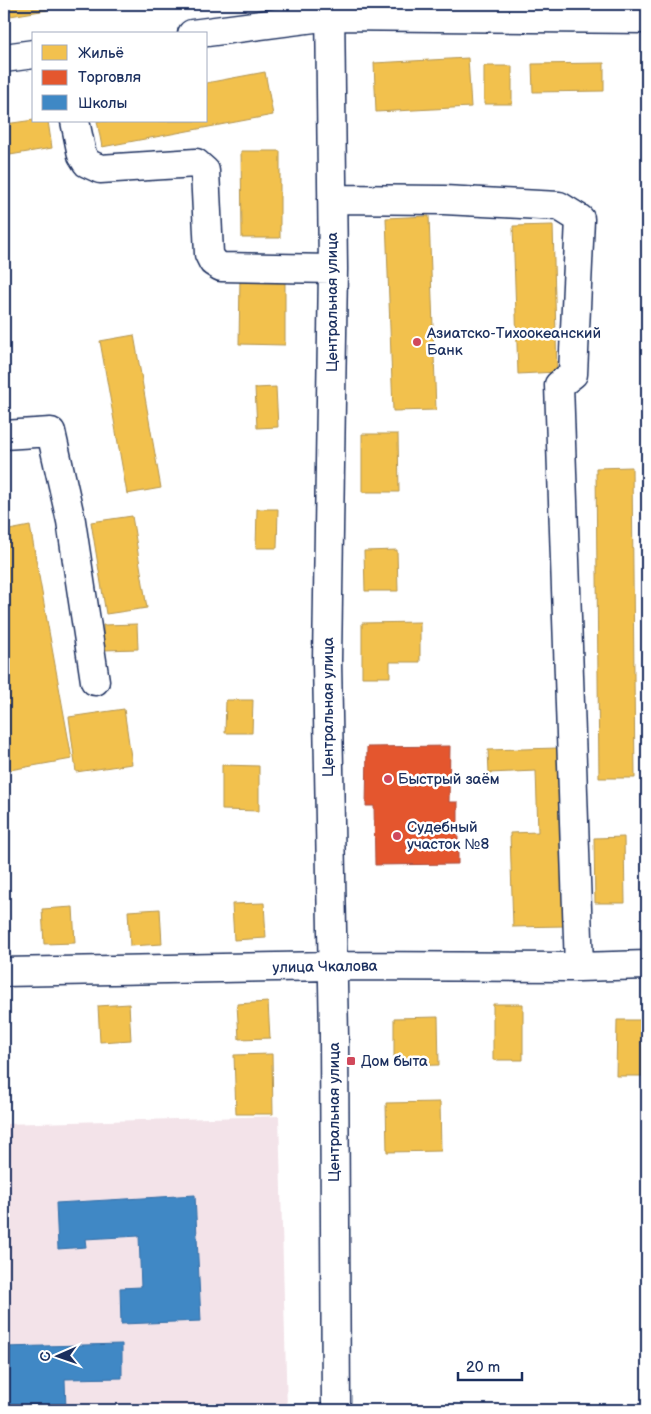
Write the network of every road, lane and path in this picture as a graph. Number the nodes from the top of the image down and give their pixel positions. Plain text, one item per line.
1 (330, 10) edge
2 (647, 19) edge
3 (204, 32) edge
4 (32, 54) edge
5 (4, 58) edge
6 (75, 122) edge
7 (332, 199) junction
8 (333, 269) junction
9 (4, 435) edge
10 (95, 681) dead end
11 (647, 965) edge
12 (332, 966) junction
13 (578, 966) junction
14 (4, 972) edge
15 (336, 1410) edge

1 - 2 street
1 - 3 street
1 - 7 street, Центральная улица
4 - 5 street
6 - 8 street
7 - 8 street, Центральная улица
7 - 13 street
8 - 12 street, Центральная улица
9 - 10 street
11 - 13 street, улица Чкалова
12 - 13 street, улица Чкалова
12 - 14 street, улица Чкалова
12 - 15 street, Центральная улица

